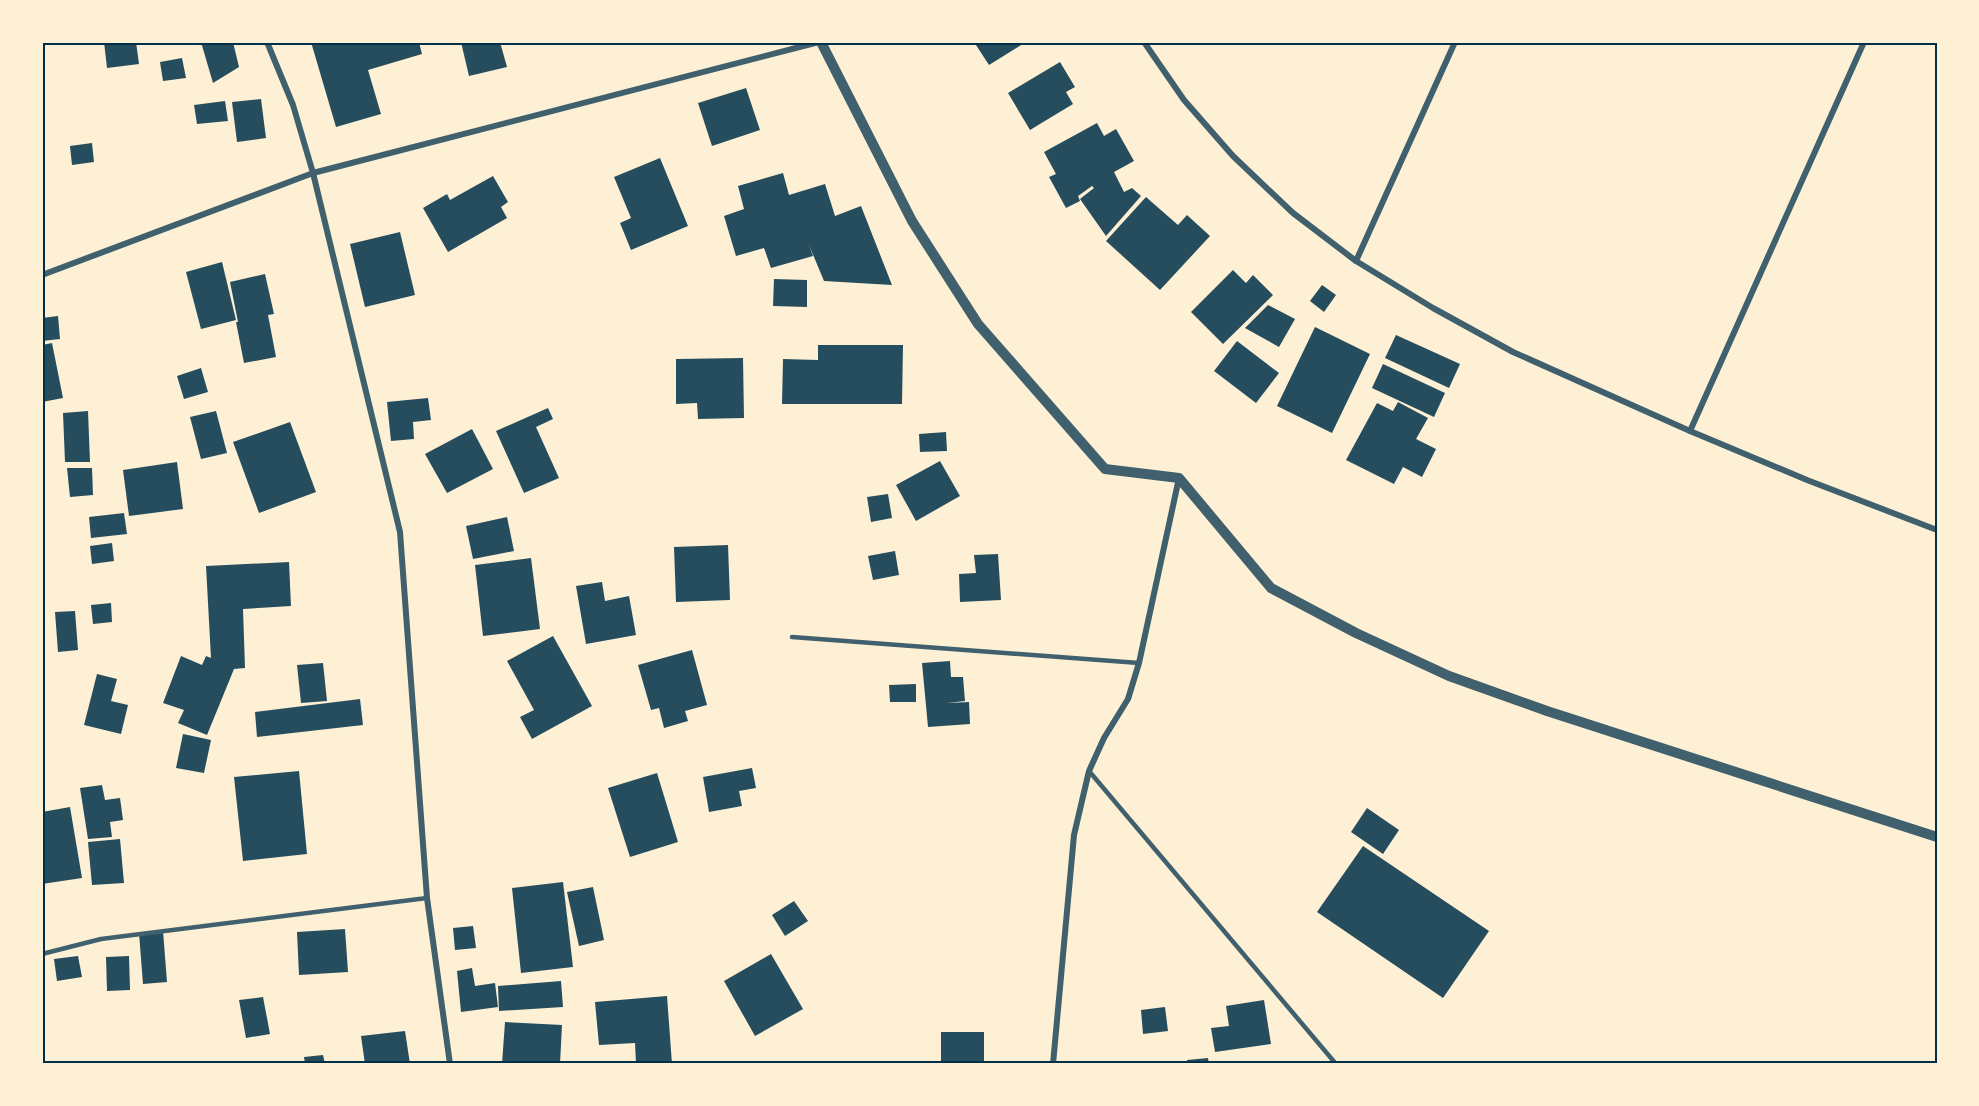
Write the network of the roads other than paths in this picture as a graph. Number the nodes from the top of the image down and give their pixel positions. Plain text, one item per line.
1 (267, 42) edge
2 (820, 42) edge
3 (1144, 42) edge
4 (1455, 42) edge
5 (1864, 42) edge
6 (313, 173) junction
7 (1356, 261) junction
8 (42, 275) edge
9 (1690, 431) junction
10 (1179, 478) junction
11 (1937, 530) edge
12 (792, 637) dead end
13 (1139, 663) junction
14 (1089, 771) junction
15 (1937, 837) edge
16 (427, 898) junction
17 (42, 954) edge
18 (450, 1064) edge
19 (1053, 1064) edge
20 (1336, 1064) edge

1 - 6 street
2 - 6 street
2 - 10 street
3 - 7 street
4 - 7 street
5 - 9 street
6 - 8 street
6 - 16 street
7 - 9 street
9 - 11 street
10 - 13 street
10 - 15 street
12 - 13 lane
13 - 14 street
14 - 19 street
14 - 20 lane
16 - 17 lane
16 - 18 street

